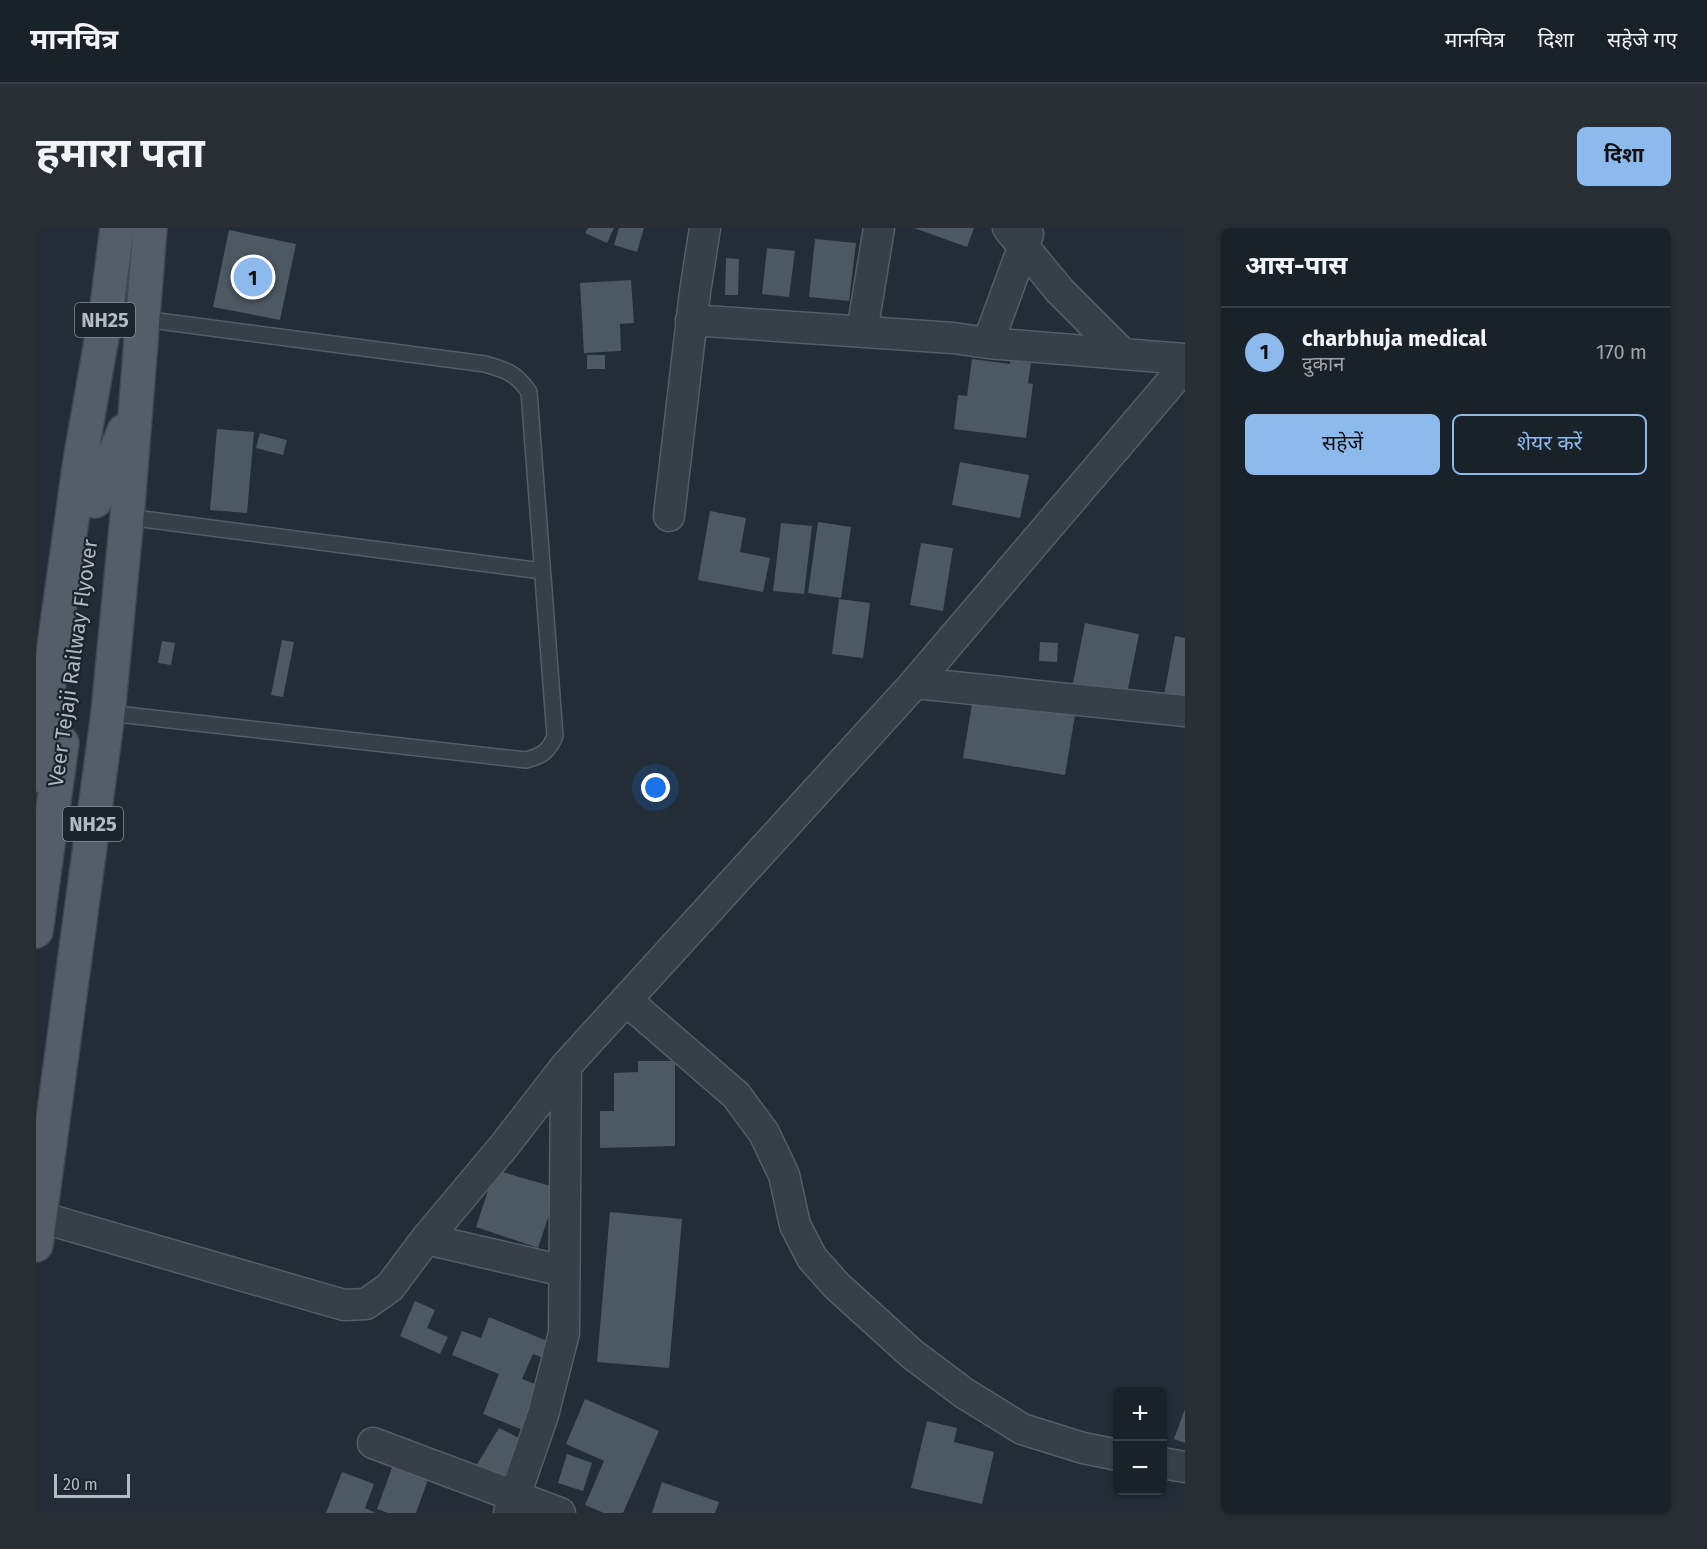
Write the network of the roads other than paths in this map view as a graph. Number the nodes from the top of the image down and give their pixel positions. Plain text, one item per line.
1 (117, 228) edge
2 (150, 228) edge
3 (705, 228) edge
4 (879, 228) edge
5 (1021, 235) edge
6 (142, 318) junction
7 (691, 320) junction
8 (862, 332) junction
9 (988, 343) junction
10 (1123, 354) junction
11 (1182, 371) edge
12 (136, 401) junction
13 (89, 412) junction
14 (669, 516) dead end
15 (93, 517) junction
16 (127, 517) junction
17 (542, 571) junction
18 (915, 683) junction
19 (1185, 711) edge
20 (108, 713) junction
21 (36, 775) edge
22 (36, 931) edge
23 (626, 1000) junction
24 (566, 1066) junction
25 (38, 1231) edge
26 (426, 1239) junction
27 (564, 1271) junction
28 (373, 1443) dead end
29 (1113, 1454) edge
30 (1167, 1464) edge
31 (1185, 1467) edge
32 (512, 1505) edge
33 (560, 1513) edge

1 - 13 main road, NH25
2 - 6 main road, NH25
3 - 7 street
4 - 8 street
5 - 9 street
5 - 10 street
6 - 12 main road, NH25
6 - 17 lane
7 - 8 street
7 - 14 street
8 - 9 street
9 - 10 street
10 - 11 street
11 - 18 street
12 - 15 main road, Veer Tejaji Railway Flyover
12 - 16 main road, NH25
13 - 15 main road, Veer Tejaji Railway Flyover
13 - 21 main road, NH25
15 - 22 main road, Veer Tejaji Railway Flyover
16 - 17 lane
16 - 20 main road, NH25
17 - 20 lane
18 - 19 street
18 - 23 street
20 - 25 main road, NH25
23 - 24 street
23 - 29 street
24 - 26 street
24 - 27 street
25 - 26 street
26 - 27 street
27 - 32 street
28 - 32 street
30 - 31 street
32 - 33 street

